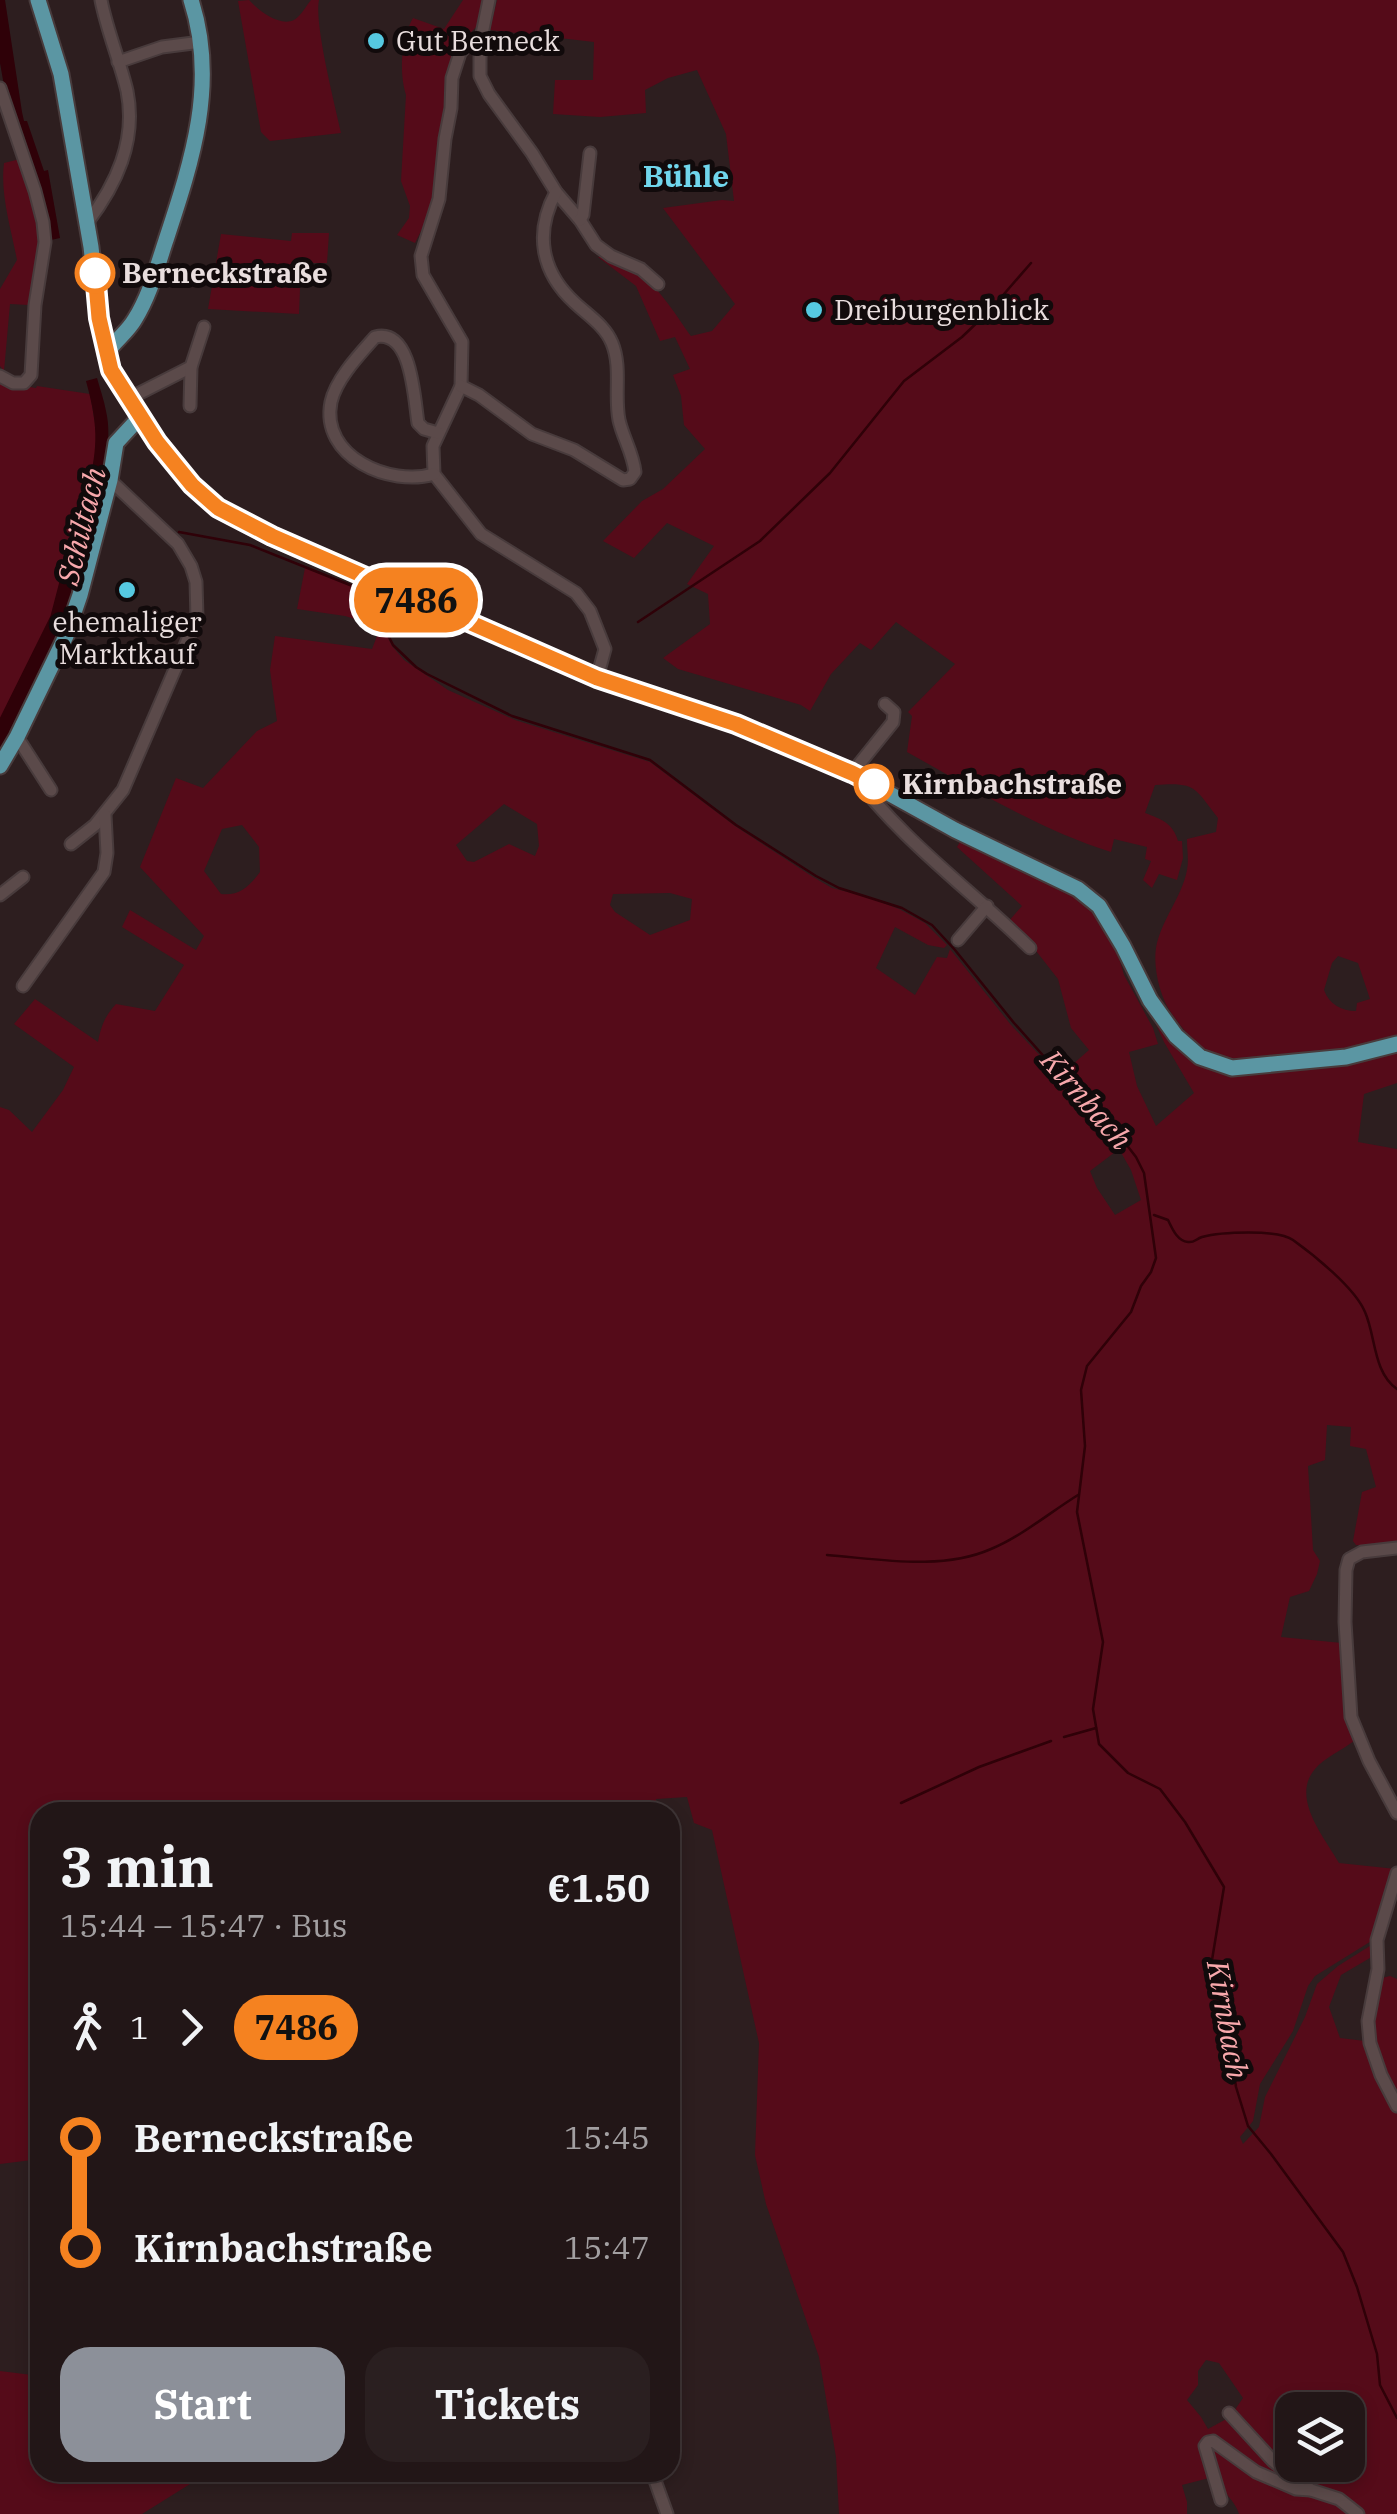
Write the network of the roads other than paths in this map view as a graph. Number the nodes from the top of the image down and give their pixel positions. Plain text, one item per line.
1 (38, 0) edge
2 (102, 0) edge
3 (191, 0) edge
4 (490, 0) edge
5 (480, 40) junction
6 (201, 42) junction
7 (118, 62) junction
8 (0, 88) edge
9 (590, 153) dead end
10 (556, 192) junction
11 (580, 220) junction
12 (87, 223) junction
13 (658, 284) dead end
14 (99, 318) junction
15 (204, 327) dead end
16 (126, 331) junction
17 (106, 354) junction
18 (191, 367) junction
19 (0, 376) edge
20 (460, 386) junction
21 (128, 399) junction
22 (190, 406) dead end
23 (140, 417) junction
24 (438, 433) junction
25 (434, 474) junction
26 (110, 480) junction
27 (597, 678) junction
28 (885, 704) dead end
29 (17, 737) junction
30 (0, 766) edge
31 (852, 773) junction
32 (51, 790) dead end
33 (105, 814) junction
34 (71, 844) dead end
35 (22, 877) dead end
36 (0, 895) edge
37 (987, 906) junction
38 (958, 940) dead end
39 (1030, 948) dead end
40 (23, 986) dead end
41 (1397, 1044) edge
42 (1397, 1548) edge
43 (1396, 1808) edge
44 (1397, 1874) edge
45 (1397, 2106) edge
46 (1229, 2413) dead end
47 (656, 2482) edge
48 (1311, 2490) junction
49 (1221, 2500) dead end
50 (667, 2514) edge
51 (1358, 2514) edge

1 - 12 main road
2 - 7 street
3 - 6 main road
4 - 5 street
5 - 10 street
5 - 20 street
6 - 7 street
6 - 16 main road
7 - 12 street
8 - 19 street
9 - 11 street
10 - 11 street
10 - 20 street
11 - 13 street
12 - 14 main road
14 - 16 street
14 - 17 main road
15 - 18 street
16 - 17 main road
17 - 21 main road
18 - 21 street
18 - 22 street
20 - 24 street
21 - 23 main road
23 - 26 main road
23 - 27 main road
24 - 25 street
24 - 25 street
25 - 27 street
26 - 29 main road
26 - 33 street
27 - 31 main road
28 - 31 street
29 - 30 main road
29 - 32 street
31 - 37 street
31 - 41 main road
33 - 34 street
33 - 40 street
35 - 36 street
37 - 38 street
37 - 39 street
42 - 43 street
44 - 45 street
46 - 48 street
47 - 50 street
48 - 49 street
48 - 51 street

